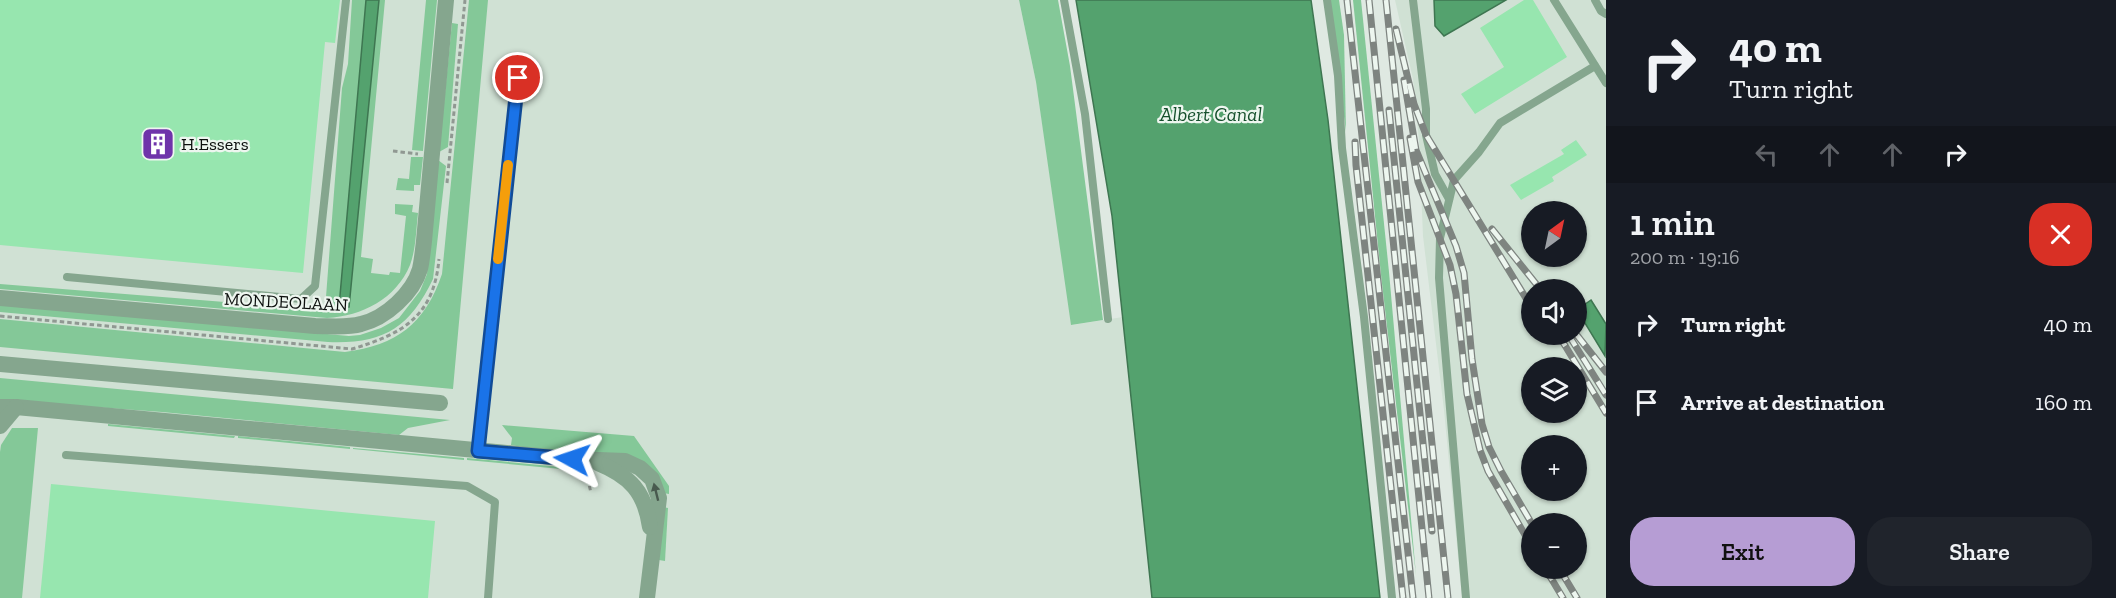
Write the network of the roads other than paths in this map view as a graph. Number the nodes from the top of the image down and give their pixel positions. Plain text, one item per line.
1 (346, 0) edge
2 (447, 0) edge
3 (1064, 0) edge
4 (1327, 0) edge
5 (1413, 0) edge
6 (1554, 0) edge
7 (1595, 0) edge
8 (1606, 14) edge
9 (1595, 66) junction
10 (518, 78) dead end
11 (1606, 83) edge
12 (1449, 199) junction
13 (67, 277) dead end
14 (0, 298) edge
15 (1108, 319) dead end
16 (0, 364) edge
17 (440, 403) dead end
18 (8, 407) edge
19 (0, 426) edge
20 (478, 451) junction
21 (66, 455) dead end
22 (488, 598) edge
23 (647, 598) edge
24 (1392, 598) edge
25 (1466, 598) edge

1 - 13 lane
2 - 14 street, MONDEOLAAN
3 - 15 lane
4 - 24 lane
5 - 12 lane
6 - 9 lane
7 - 8 lane
9 - 11 lane
9 - 12 lane
10 - 20 lane
12 - 25 lane
16 - 17 street
18 - 19 street
18 - 20 street
20 - 23 street
21 - 22 lane

